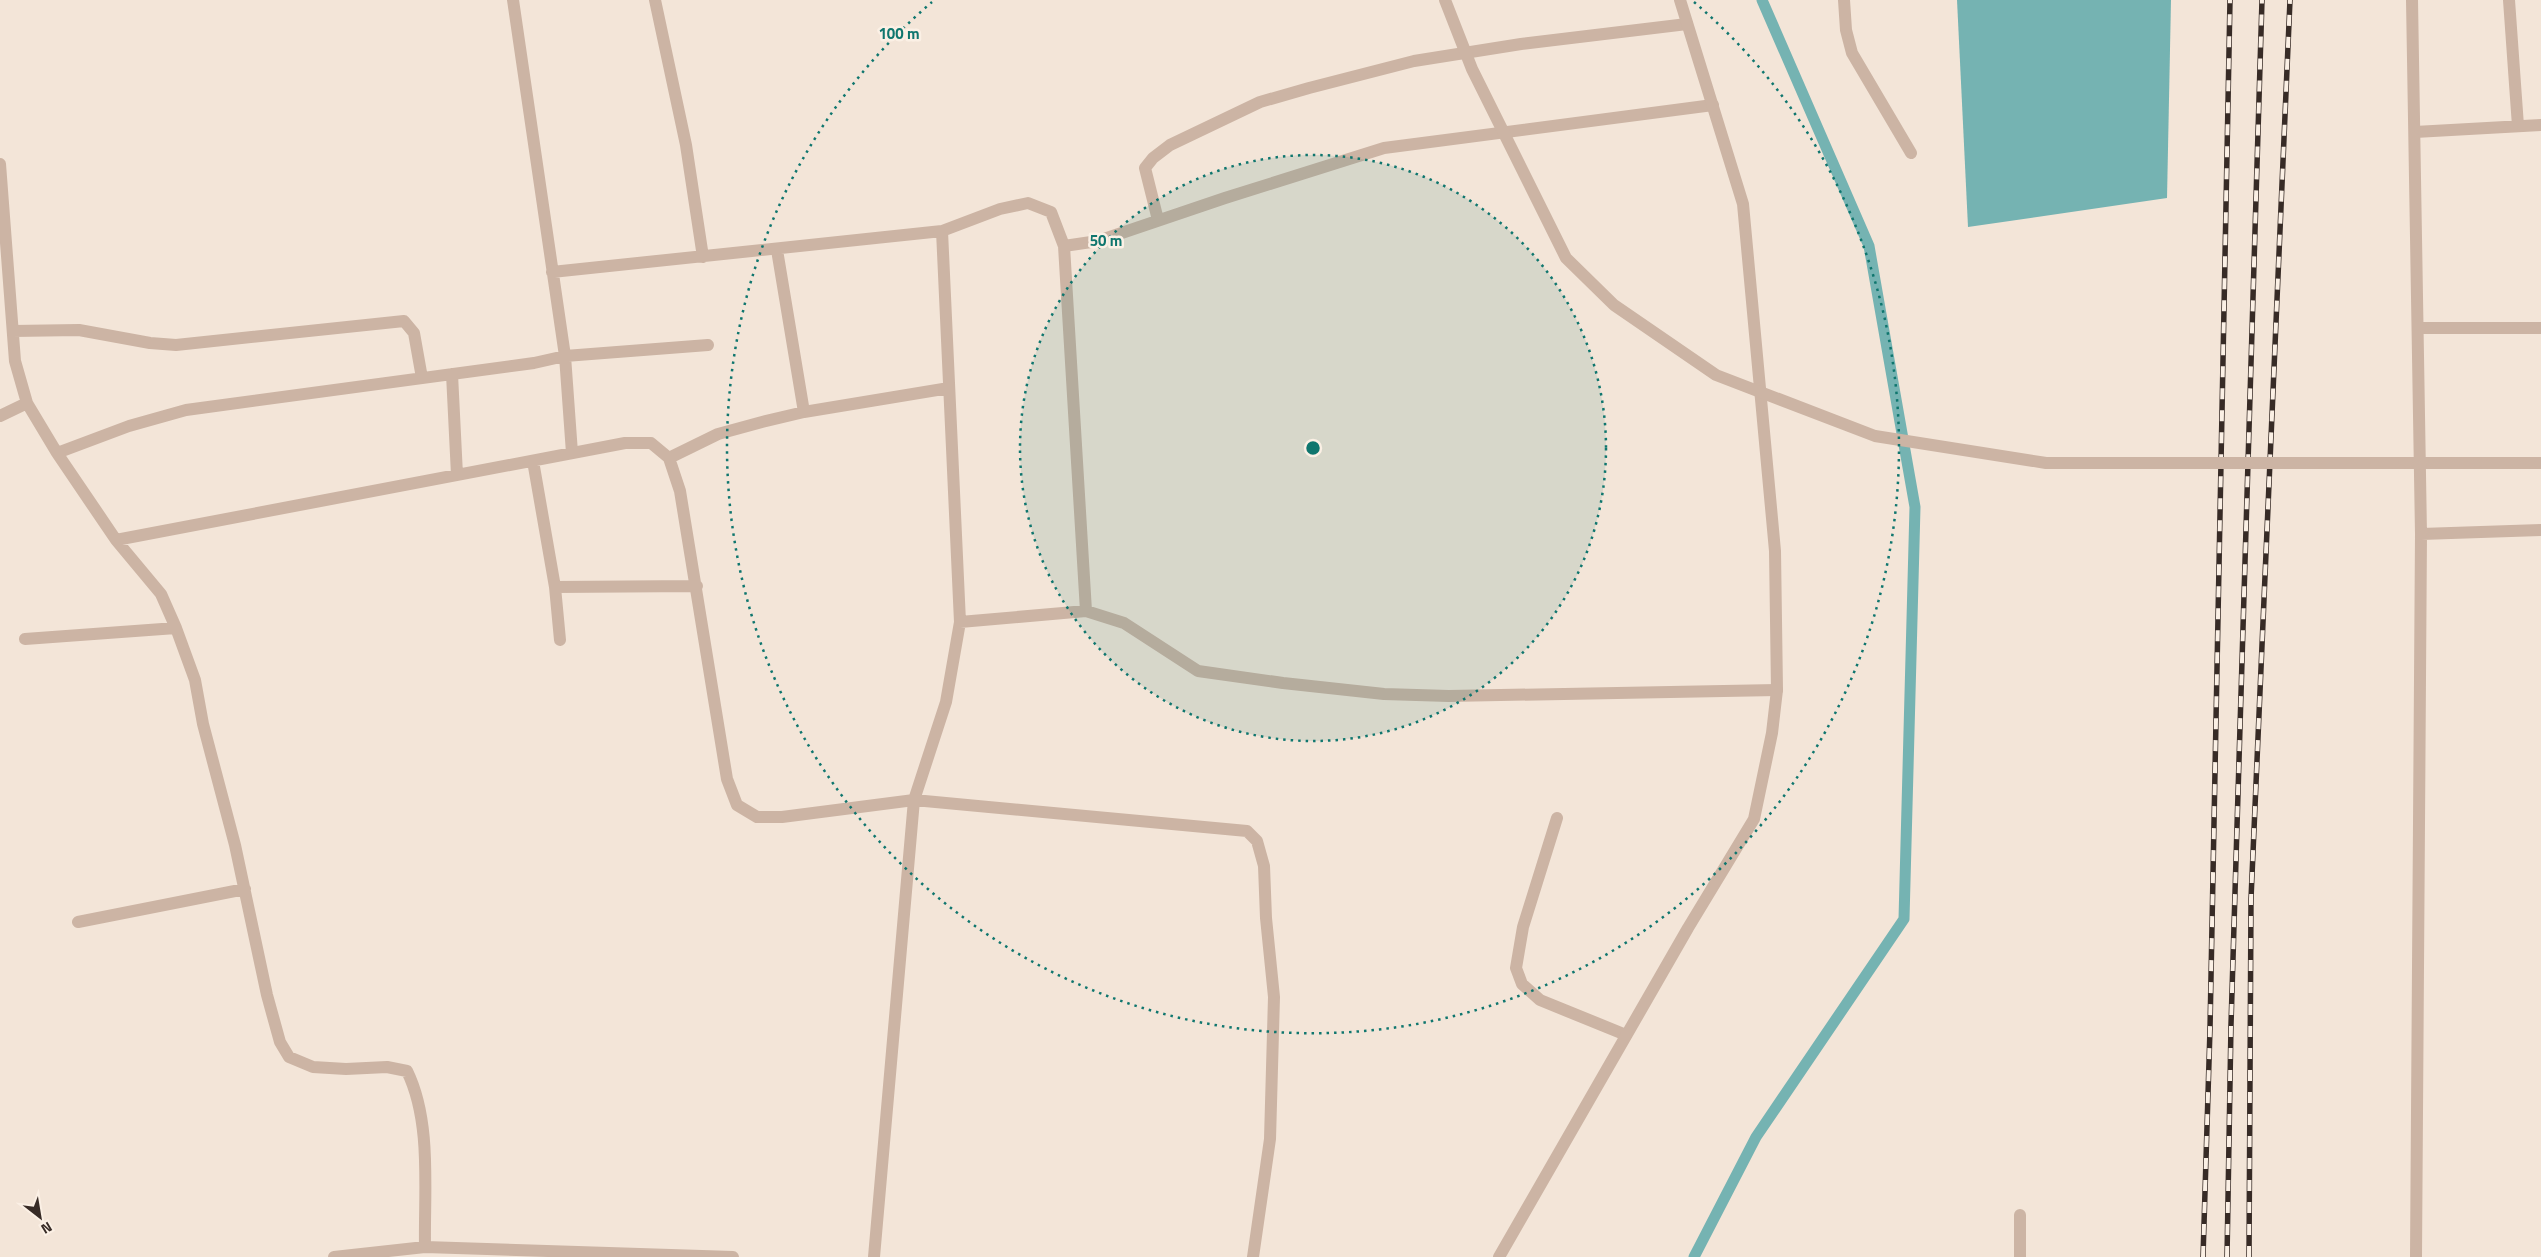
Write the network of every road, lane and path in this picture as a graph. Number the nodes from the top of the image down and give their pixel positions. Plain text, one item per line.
1 (513, 0) edge
2 (655, 0) edge
3 (1445, 0) edge
4 (1680, 0) edge
5 (1844, 0) edge
6 (2412, 0) edge
7 (2508, 0) edge
8 (1687, 24) junction
9 (1713, 105) junction
10 (2541, 125) edge
11 (2518, 126) junction
12 (2414, 132) junction
13 (1911, 153) dead end
14 (0, 164) edge
15 (1158, 220) junction
16 (942, 231) junction
17 (1064, 246) junction
18 (777, 250) junction
19 (704, 257) junction
20 (552, 272) junction
21 (2419, 328) junction
22 (2541, 328) edge
23 (13, 331) junction
24 (708, 345) dead end
25 (565, 356) junction
26 (452, 374) junction
27 (422, 378) junction
28 (949, 388) junction
29 (27, 403) junction
30 (804, 412) junction
31 (0, 416) edge
32 (57, 452) junction
33 (572, 453) junction
34 (669, 458) junction
35 (533, 461) junction
36 (2541, 463) edge
37 (457, 475) junction
38 (2541, 530) edge
39 (2421, 534) junction
40 (116, 540) junction
41 (697, 586) junction
42 (555, 587) junction
43 (1086, 611) junction
44 (960, 622) junction
45 (176, 628) junction
46 (26, 639) dead end
47 (560, 640) dead end
48 (1777, 690) junction
49 (914, 800) junction
50 (1557, 818) dead end
51 (245, 889) junction
52 (78, 922) dead end
53 (1626, 1035) junction
54 (2020, 1215) dead end
55 (425, 1247) junction
56 (334, 1257) edge
57 (713, 1257) edge
58 (733, 1257) edge
59 (874, 1257) edge
60 (1252, 1257) edge
61 (1499, 1257) edge
62 (2020, 1257) edge
63 (2416, 1257) edge

1 - 20 street
2 - 19 street
3 - 36 street, bridge
4 - 8 street
5 - 13 street
6 - 12 street
7 - 11 street
8 - 9 street
8 - 15 street
9 - 15 street
9 - 48 street
10 - 11 street
11 - 12 street
12 - 21 street
14 - 23 street
15 - 17 street
16 - 17 street
16 - 18 street
16 - 28 street
17 - 43 street
18 - 19 street
18 - 30 street
19 - 20 street
20 - 25 street
21 - 22 street
21 - 39 street
23 - 27 street
23 - 29 street
24 - 25 street
25 - 26 street
25 - 33 street
26 - 27 street
26 - 37 street
27 - 32 street
28 - 30 street
28 - 44 street
29 - 31 street
29 - 32 street
30 - 34 street
32 - 40 street
33 - 34 street
33 - 35 street
34 - 41 street
35 - 37 street
35 - 42 street
37 - 40 street
38 - 39 street
39 - 63 street
40 - 45 street
41 - 42 street
41 - 49 street
42 - 47 street
43 - 44 street
43 - 48 street
44 - 49 street
45 - 46 street
45 - 51 street
48 - 53 street
49 - 59 street
49 - 60 street
50 - 53 street
51 - 52 street
51 - 55 street
53 - 61 street
54 - 62 street
55 - 56 street
55 - 57 street
57 - 58 street

